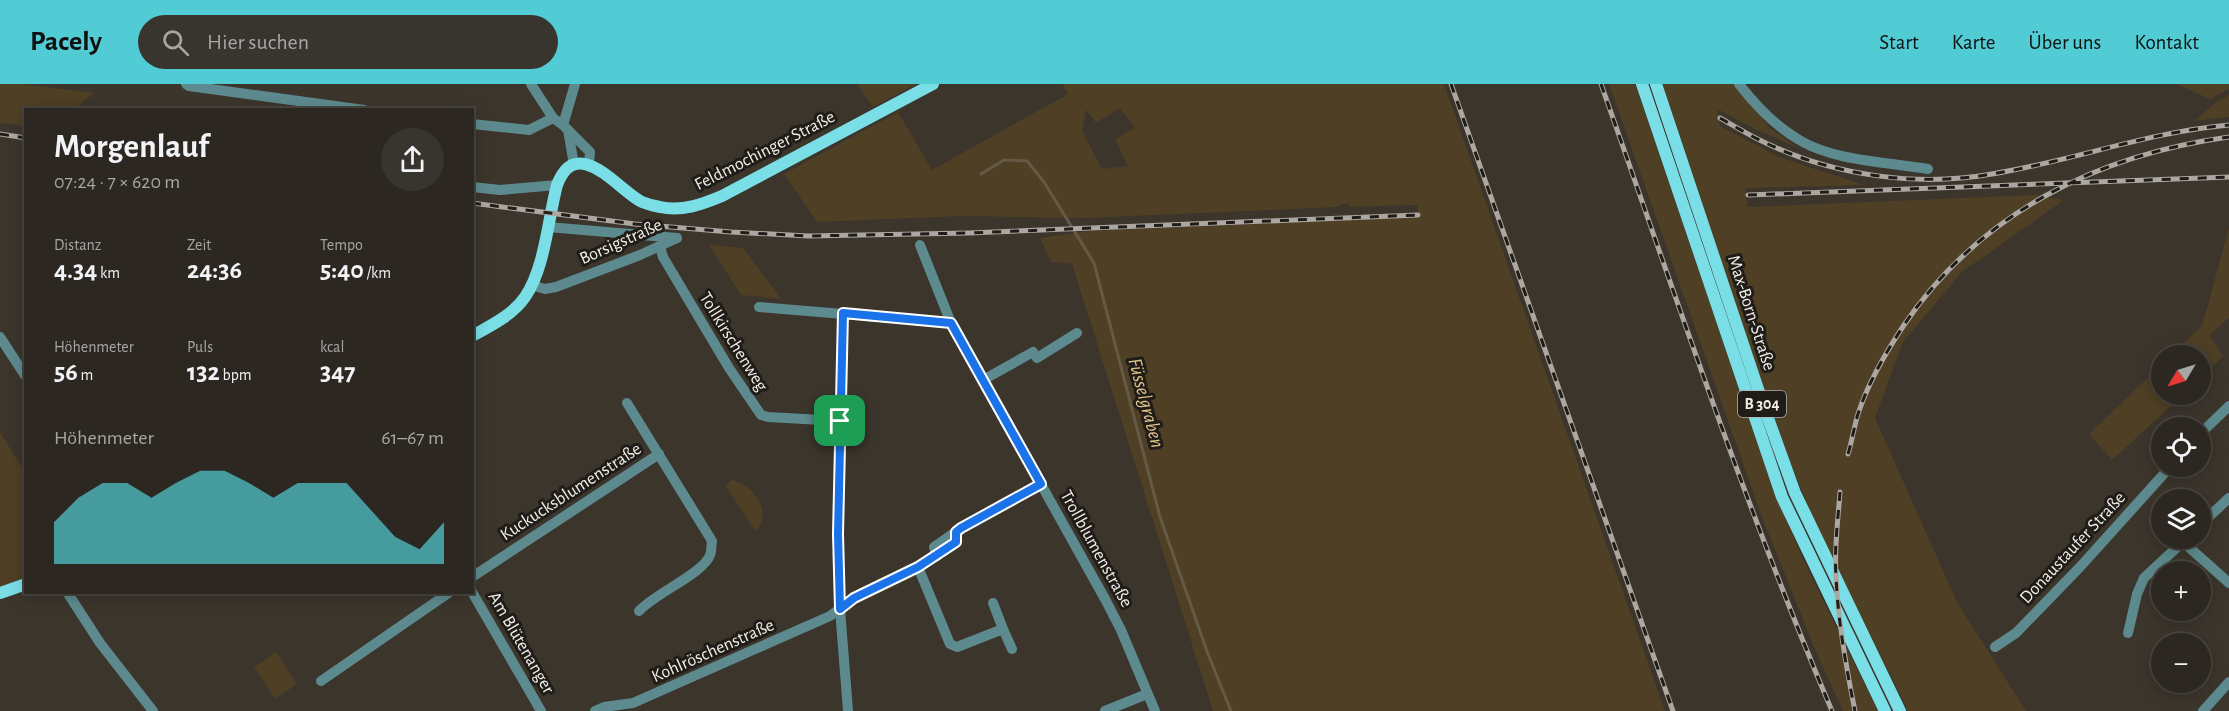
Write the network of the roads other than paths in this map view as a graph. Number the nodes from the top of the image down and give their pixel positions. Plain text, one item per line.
1 (186, 84) edge
2 (531, 84) edge
3 (575, 84) edge
4 (933, 84) edge
5 (1642, 84) edge
6 (1656, 84) edge
7 (1739, 84) edge
8 (349, 108) edge
9 (553, 118) junction
10 (474, 124) edge
11 (565, 127) junction
12 (574, 165) junction
13 (590, 165) junction
14 (1928, 170) dead end
15 (557, 185) junction
16 (474, 187) edge
17 (548, 227) junction
18 (920, 245) dead end
19 (660, 247) junction
20 (531, 285) junction
21 (759, 307) dead end
22 (843, 313) junction
23 (951, 323) junction
24 (1077, 333) dead end
25 (474, 335) edge
26 (0, 337) edge
27 (24, 374) edge
28 (983, 380) junction
29 (627, 403) dead end
30 (2229, 406) edge
31 (840, 421) junction
32 (2211, 423) edge
33 (658, 454) junction
34 (2161, 477) edge
35 (1041, 484) junction
36 (2229, 498) edge
37 (2211, 515) edge
38 (2176, 549) edge
39 (2194, 549) edge
40 (918, 567) junction
41 (474, 576) edge
42 (2229, 583) edge
43 (24, 585) edge
44 (0, 593) edge
45 (68, 594) edge
46 (447, 594) edge
47 (473, 594) edge
48 (993, 603) dead end
49 (840, 609) junction
50 (639, 611) dead end
51 (1003, 629) junction
52 (2128, 633) dead end
53 (1995, 647) dead end
54 (1012, 649) dead end
55 (321, 681) dead end
56 (2229, 682) edge
57 (1147, 694) junction
58 (153, 711) edge
59 (541, 711) edge
60 (596, 711) edge
61 (848, 711) edge
62 (1105, 711) edge
63 (1155, 711) edge
64 (1885, 711) edge
65 (1900, 711) edge
66 (2203, 711) edge

1 - 8 street
2 - 9 street
3 - 11 street
4 - 13 main road, Feldmochinger Straße
5 - 64 main road, Max-Born-Straße / B 304
6 - 65 main road, Max-Born-Straße / B 304
7 - 14 street
9 - 10 street
9 - 11 street
11 - 12 street
11 - 13 street
12 - 13 main road
12 - 15 main road
15 - 16 street
15 - 17 main road
17 - 19 street, Borsigstraße
17 - 20 main road
18 - 23 street, Trollblumenstraße
19 - 20 street, Borsigstraße
19 - 31 street, Tollkirschenweg
20 - 25 main road
21 - 22 street
22 - 23 street
22 - 31 street
23 - 28 street, Trollblumenstraße
24 - 28 street
26 - 27 street
28 - 35 street, Trollblumenstraße
29 - 33 street
30 - 32 street
31 - 49 street
33 - 41 street, Kuckucksblumenstraße
33 - 50 street
34 - 53 street, Donaustaufer Straße
35 - 40 street, Kohlröschenstraße
35 - 57 street, Trollblumenstraße
36 - 37 street
38 - 52 street
39 - 42 street
40 - 49 street, Kohlröschenstraße
40 - 51 street
43 - 44 main road
45 - 58 street
46 - 55 street
47 - 59 street, Am Blütenanger
48 - 51 street
49 - 60 street, Kohlröschenstraße
49 - 61 street
51 - 54 street
56 - 66 street
57 - 62 street
57 - 63 street, Trollblumenstraße

